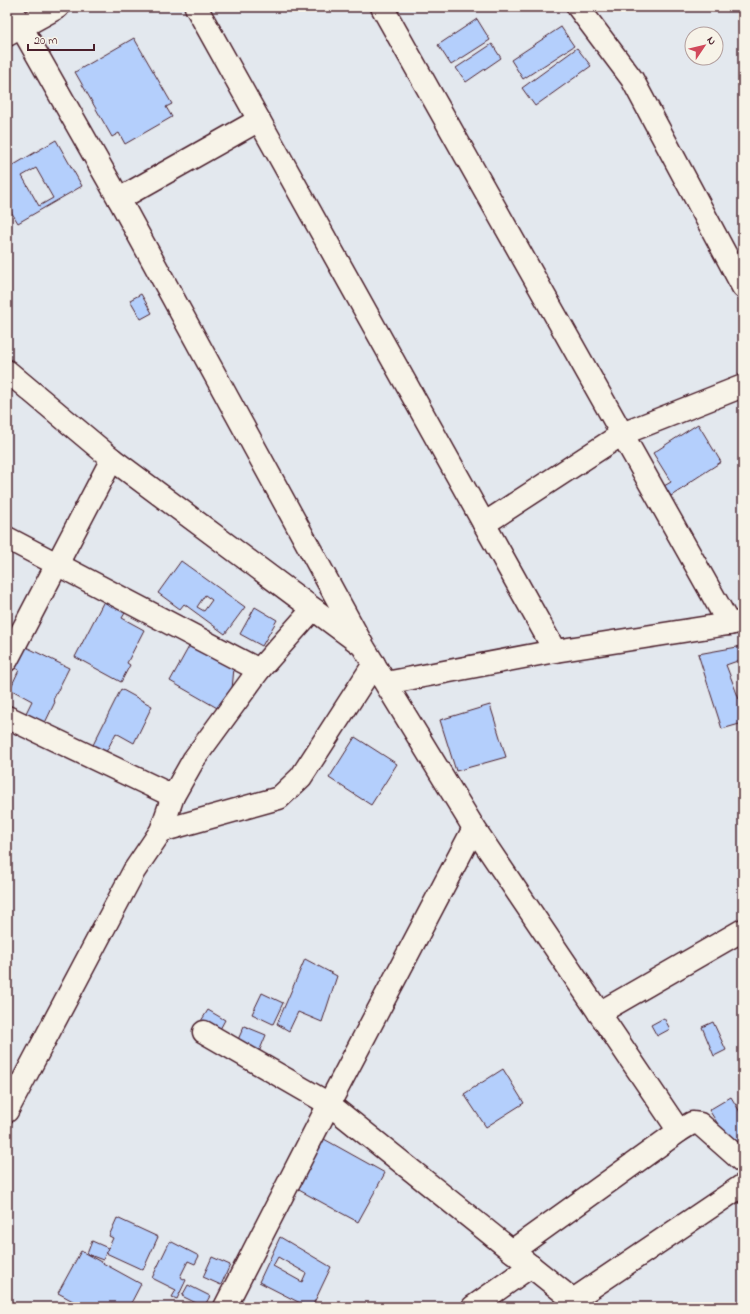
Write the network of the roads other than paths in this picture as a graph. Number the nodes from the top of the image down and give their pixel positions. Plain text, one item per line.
1 (10, 7) edge
2 (58, 7) edge
3 (196, 7) edge
4 (382, 7) edge
5 (578, 7) edge
6 (14, 31) edge
7 (259, 120) junction
8 (119, 199) junction
9 (743, 288) edge
10 (7, 371) edge
11 (743, 386) edge
12 (622, 434) junction
13 (112, 459) junction
14 (484, 524) junction
15 (7, 538) edge
16 (57, 564) junction
17 (313, 609) junction
18 (736, 623) edge
19 (555, 651) junction
20 (369, 656) junction
21 (7, 660) edge
22 (259, 670) junction
23 (386, 683) junction
24 (7, 717) edge
25 (173, 796) junction
26 (474, 828) junction
27 (161, 831) junction
28 (743, 930) edge
29 (599, 1013) junction
30 (204, 1032) dead end
31 (329, 1104) junction
32 (7, 1111) edge
33 (679, 1131) junction
34 (743, 1162) edge
35 (743, 1185) edge
36 (512, 1251) junction
37 (531, 1266) junction
38 (574, 1303) edge
39 (225, 1307) edge
40 (473, 1307) edge

1 - 6 street
2 - 6 street
3 - 7 street
4 - 12 street
5 - 9 street
6 - 8 street
7 - 8 street
7 - 14 street
8 - 20 street
10 - 13 street
11 - 12 street
12 - 14 street
12 - 18 street
13 - 16 street
13 - 17 street
14 - 19 street
15 - 16 street
16 - 21 street
16 - 22 street
17 - 20 street
17 - 22 street
18 - 19 street
19 - 23 street
20 - 23 street
20 - 27 street
22 - 25 street
23 - 26 street
24 - 25 street
25 - 27 street
26 - 29 street
26 - 31 street
27 - 32 street
28 - 29 street
29 - 33 street
30 - 31 street
31 - 36 street
31 - 39 street
33 - 34 street
33 - 36 street
35 - 38 street
36 - 37 street
37 - 38 street
37 - 40 street

